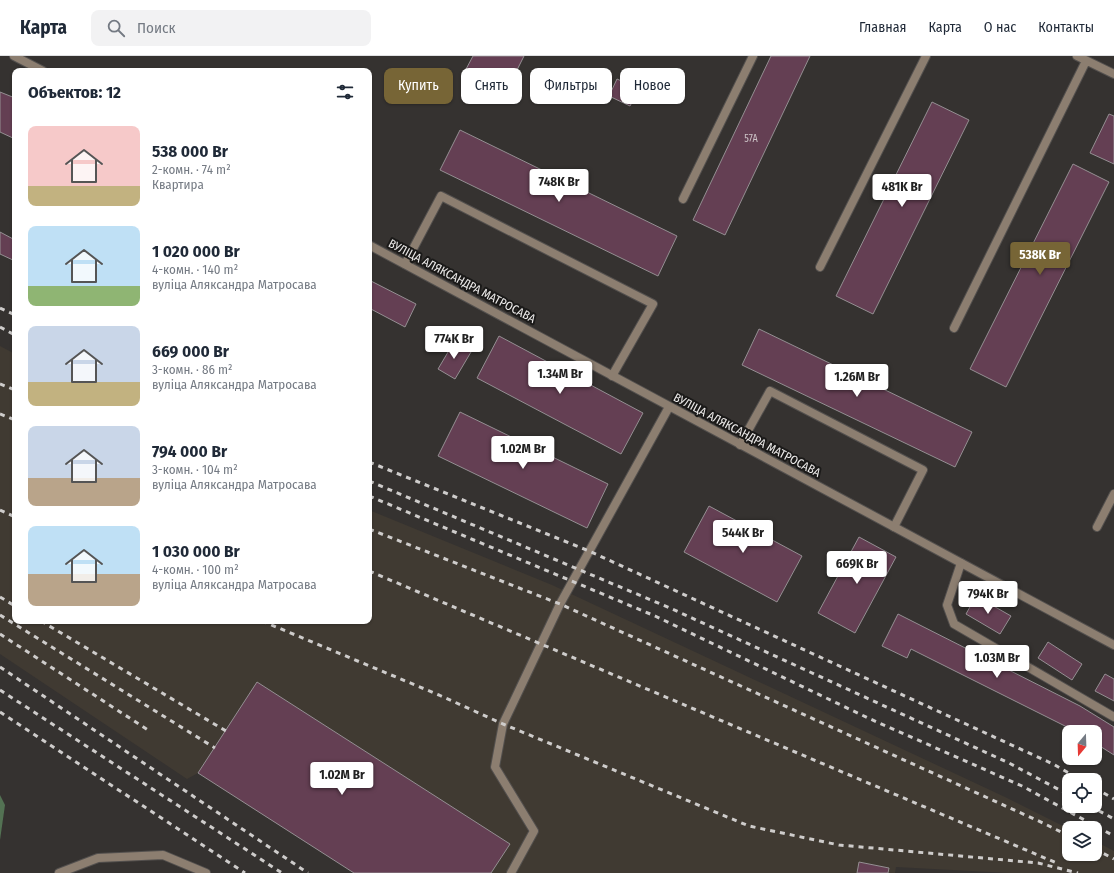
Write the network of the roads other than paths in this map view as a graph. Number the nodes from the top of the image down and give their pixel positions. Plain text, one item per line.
1 (14, 56) edge
2 (753, 56) edge
3 (926, 56) edge
4 (1077, 56) edge
5 (1086, 60) junction
6 (37, 68) edge
7 (1114, 74) edge
8 (683, 199) dead end
9 (372, 247) edge
10 (405, 264) junction
11 (820, 267) dead end
12 (954, 328) dead end
13 (612, 376) junction
14 (669, 406) junction
15 (740, 445) junction
16 (1114, 494) edge
17 (894, 527) junction
18 (1098, 527) dead end
19 (961, 563) junction
20 (1114, 645) edge
21 (1114, 717) edge
22 (59, 873) edge
23 (206, 873) edge
24 (511, 873) edge

1 - 6 street
2 - 8 street
3 - 11 street
4 - 5 street
5 - 7 street
5 - 12 street
9 - 10 street, ВУЛІЦА АЛЯКСАНДРА МАТРОСАВА
10 - 13 street, ВУЛІЦА АЛЯКСАНДРА МАТРОСАВА
10 - 13 street
13 - 14 street, ВУЛІЦА АЛЯКСАНДРА МАТРОСАВА
14 - 15 street, ВУЛІЦА АЛЯКСАНДРА МАТРОСАВА
14 - 24 street
15 - 17 street, ВУЛІЦА АЛЯКСАНДРА МАТРОСАВА
15 - 17 street
16 - 18 street
17 - 19 street, ВУЛІЦА АЛЯКСАНДРА МАТРОСАВА
19 - 20 street, ВУЛІЦА АЛЯКСАНДРА МАТРОСАВА
19 - 21 street
22 - 23 street

